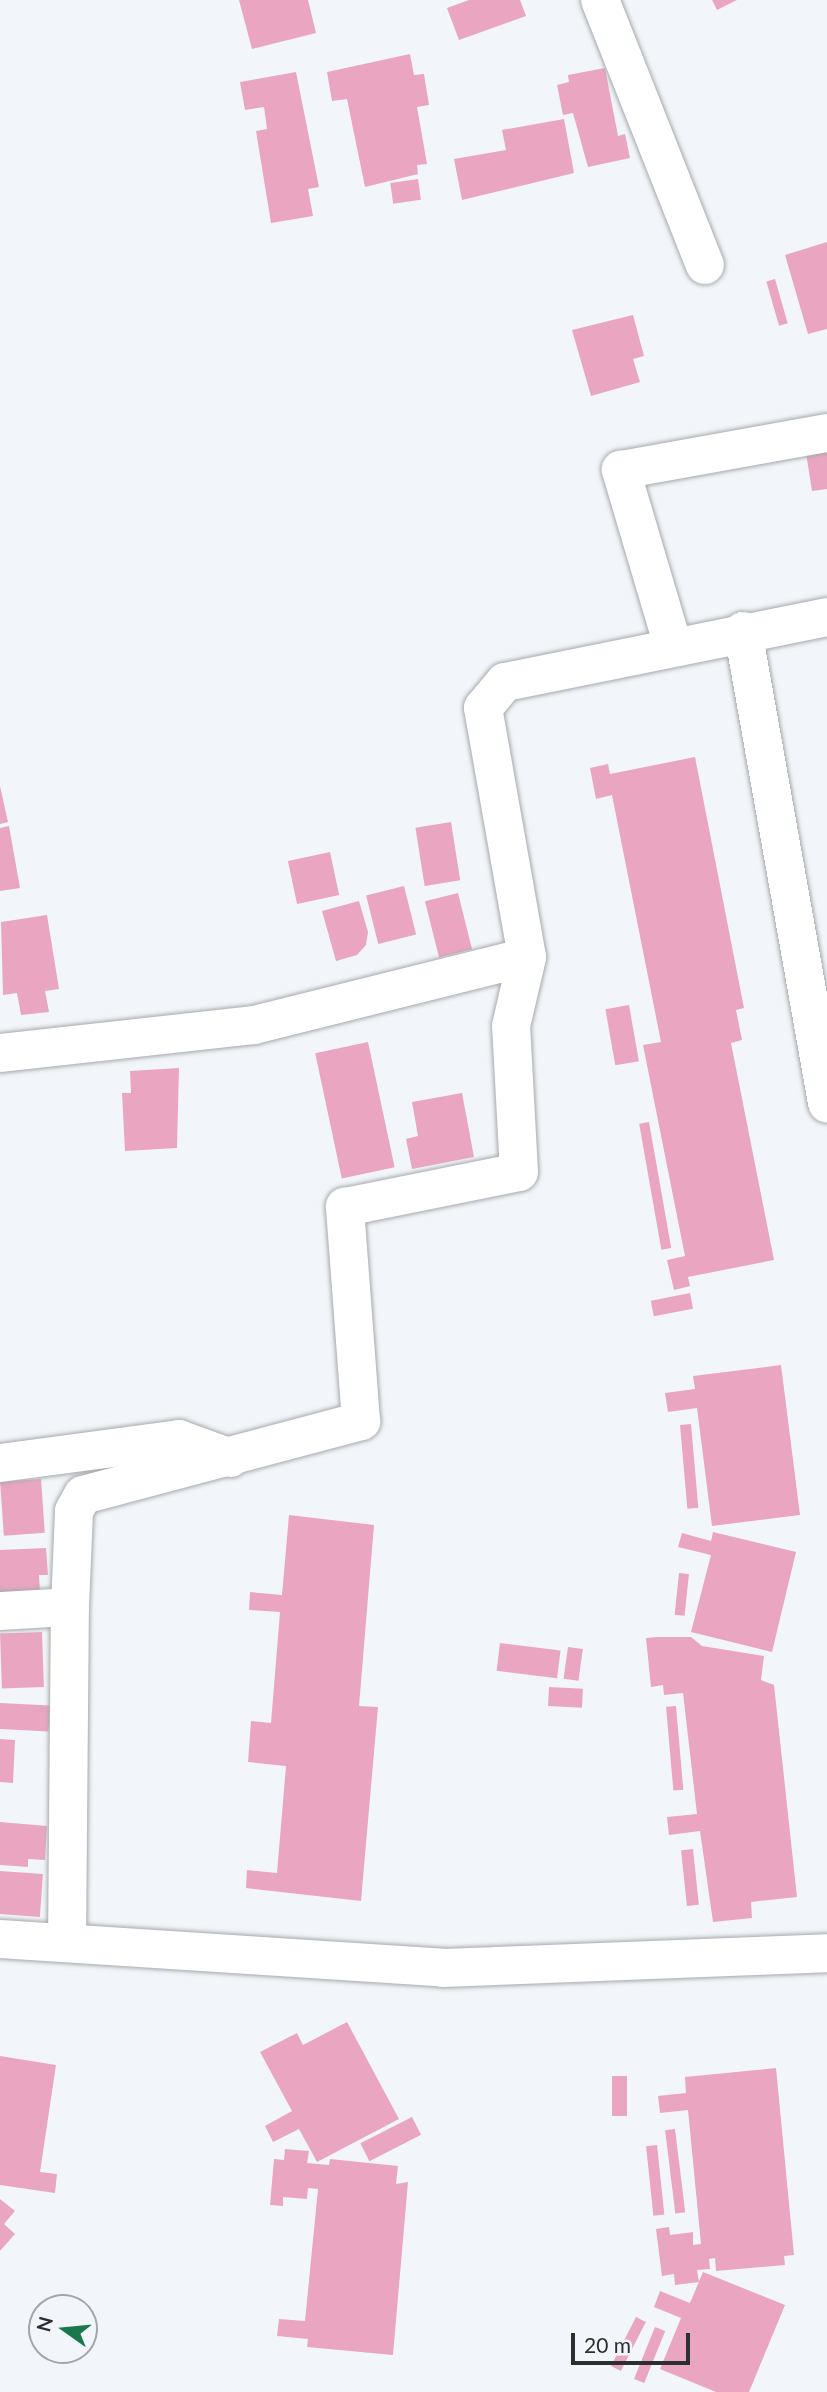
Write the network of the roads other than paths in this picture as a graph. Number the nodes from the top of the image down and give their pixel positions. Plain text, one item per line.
1 (600, 0) edge
2 (705, 265) dead end
3 (827, 433) edge
4 (827, 617) edge
5 (743, 631) junction
6 (673, 646) junction
7 (527, 957) junction
8 (0, 1054) edge
9 (827, 1104) edge
10 (231, 1458) junction
11 (0, 1463) edge
12 (70, 1607) junction
13 (0, 1611) edge
14 (0, 1939) edge
15 (67, 1943) junction
16 (827, 1953) edge

1 - 2 street
3 - 6 street
4 - 5 street
5 - 6 street
5 - 9 street
6 - 7 street
7 - 8 street
7 - 10 street
10 - 11 street
10 - 12 street
12 - 13 street
12 - 15 street
14 - 15 street
15 - 16 street

